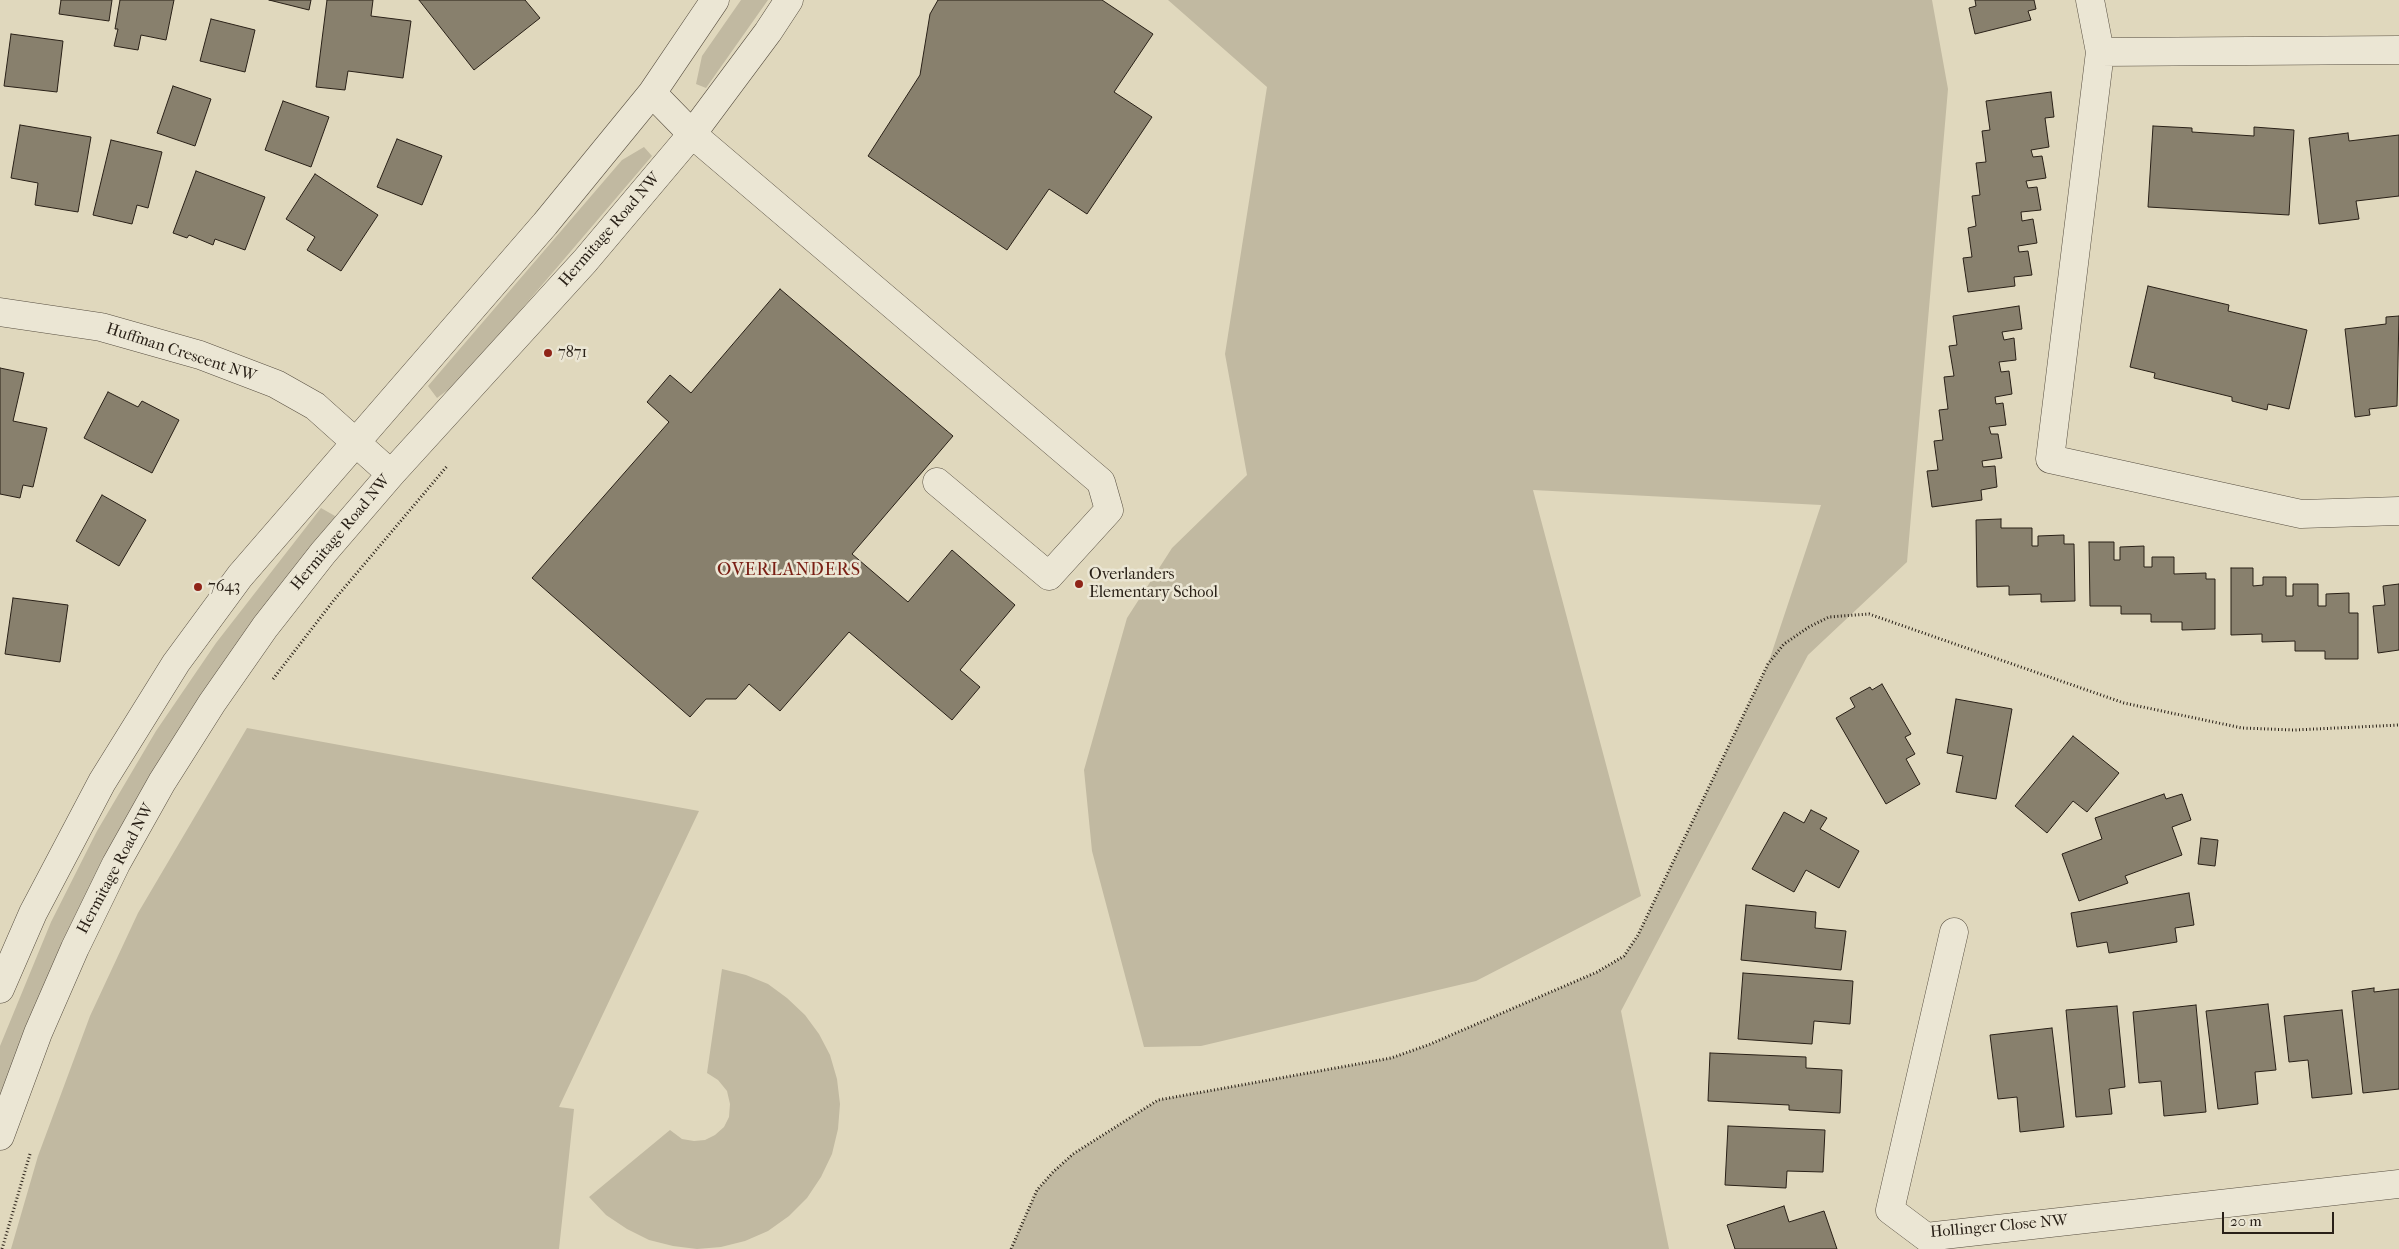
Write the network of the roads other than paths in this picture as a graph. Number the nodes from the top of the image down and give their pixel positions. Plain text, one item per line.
1 (715, 0) edge
2 (789, 0) edge
3 (2090, 0) edge
4 (2399, 50) edge
5 (2100, 52) junction
6 (652, 93) junction
7 (692, 134) junction
8 (0, 312) edge
9 (355, 442) junction
10 (391, 474) junction
11 (937, 482) dead end
12 (2399, 511) edge
13 (1954, 932) dead end
14 (0, 989) edge
15 (0, 1136) edge
16 (2399, 1184) edge

1 - 6 street
2 - 7 street, Hermitage Road NW
3 - 5 street
4 - 5 street
5 - 12 street
6 - 7 street
6 - 9 street
7 - 10 street, Hermitage Road NW
7 - 11 street
8 - 9 street, Huffman Crescent NW
9 - 10 street, Huffman Crescent NW
9 - 14 street
10 - 15 street, Hermitage Road NW
13 - 16 street, Hollinger Close NW

